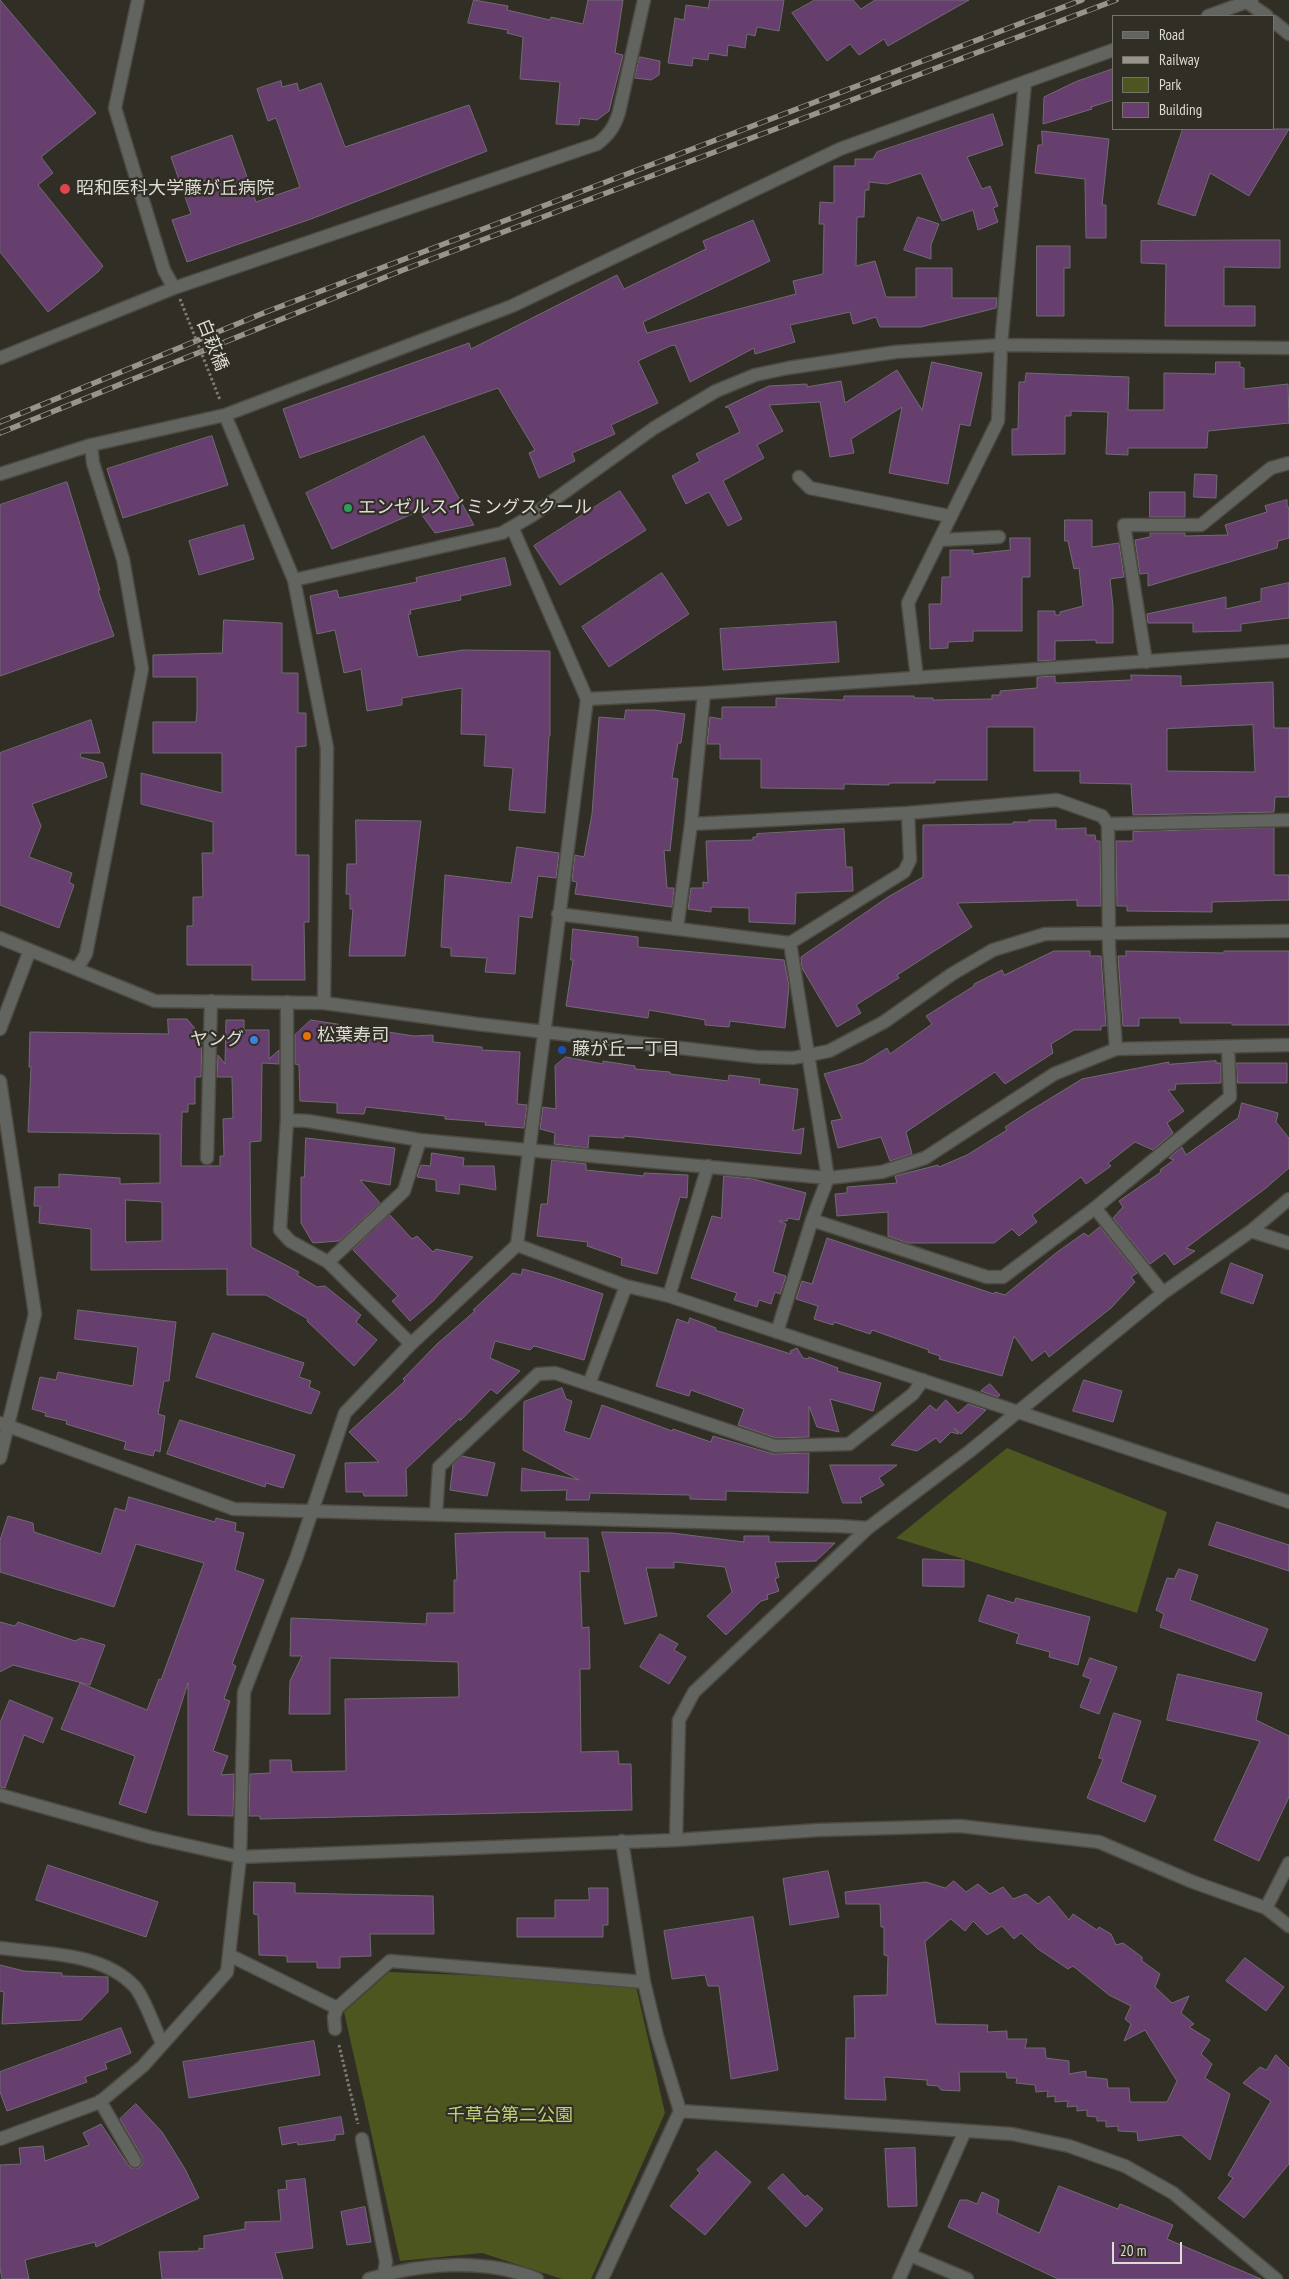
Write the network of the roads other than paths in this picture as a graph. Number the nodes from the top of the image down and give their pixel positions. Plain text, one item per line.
1 (138, 0) edge
2 (644, 0) edge
3 (1248, 1) edge
4 (1211, 15) edge
5 (1265, 15) edge
6 (1274, 22) edge
7 (1289, 34) edge
8 (1112, 50) edge
9 (1025, 82) junction
10 (176, 293) junction
11 (1001, 345) junction
12 (1289, 348) edge
13 (0, 358) edge
14 (226, 415) junction
15 (91, 445) junction
16 (1289, 463) edge
17 (0, 474) edge
18 (800, 477) dead end
19 (949, 516) junction
20 (512, 527) junction
21 (1000, 537) dead end
22 (939, 540) junction
23 (294, 580) junction
24 (1289, 651) edge
25 (1146, 662) junction
26 (917, 678) junction
27 (704, 693) junction
28 (587, 699) junction
29 (908, 813) junction
30 (1289, 820) edge
31 (692, 824) junction
32 (1108, 824) junction
33 (558, 914) junction
34 (677, 928) junction
35 (1289, 931) edge
36 (1109, 934) junction
37 (0, 938) edge
38 (790, 943) junction
39 (30, 950) junction
40 (77, 969) junction
41 (211, 1001) junction
42 (287, 1002) junction
43 (324, 1003) junction
44 (0, 1029) edge
45 (545, 1032) junction
46 (1289, 1045) edge
47 (1228, 1047) junction
48 (1116, 1049) junction
49 (807, 1056) junction
50 (0, 1081) edge
51 (287, 1120) junction
52 (420, 1140) junction
53 (530, 1151) junction
54 (207, 1158) dead end
55 (708, 1166) junction
56 (828, 1178) junction
57 (1289, 1199) edge
58 (1094, 1208) junction
59 (812, 1220) junction
60 (1251, 1231) junction
61 (1289, 1243) edge
62 (517, 1245) junction
63 (328, 1262) junction
64 (626, 1286) junction
65 (1163, 1293) junction
66 (669, 1296) junction
67 (776, 1332) junction
68 (411, 1344) junction
69 (923, 1380) junction
70 (589, 1384) junction
71 (1020, 1411) junction
72 (5, 1424) edge
73 (0, 1458) edge
74 (1289, 1502) edge
75 (310, 1513) junction
76 (436, 1514) junction
77 (868, 1528) junction
78 (0, 1795) edge
79 (622, 1840) junction
80 (676, 1840) junction
81 (240, 1857) junction
82 (1289, 1863) edge
83 (1266, 1908) junction
84 (1289, 1926) edge
85 (0, 1948) edge
86 (229, 1955) junction
87 (644, 1982) junction
88 (337, 2008) junction
89 (335, 2029) road end
90 (162, 2043) junction
91 (100, 2101) junction
92 (680, 2111) junction
93 (965, 2131) junction
94 (0, 2139) edge
95 (362, 2139) road end
96 (135, 2161) dead end
97 (910, 2255) junction
98 (384, 2277) edge
99 (369, 2279) edge
100 (537, 2279) edge
101 (602, 2279) edge
102 (899, 2279) edge
103 (967, 2279) edge
104 (1276, 2279) edge

1 - 10 street
2 - 10 street
3 - 4 street
3 - 5 street
6 - 7 street
8 - 9 street
9 - 11 street
9 - 14 street
10 - 13 street
11 - 12 street
11 - 19 street
11 - 20 street
14 - 15 street
14 - 23 street
15 - 17 street
15 - 40 street
16 - 25 street
18 - 19 street
19 - 22 street
20 - 23 street
20 - 28 street
21 - 22 street
22 - 26 street
23 - 43 street
24 - 25 street
25 - 26 street
26 - 27 street
27 - 28 street
27 - 31 street
28 - 33 street
29 - 31 street
29 - 32 street
29 - 38 street
30 - 32 street
31 - 34 street
32 - 36 street
33 - 34 street
33 - 45 street
34 - 38 street
35 - 36 street
36 - 48 street
36 - 49 street
37 - 39 street
38 - 49 street
39 - 40 street
39 - 44 street
40 - 41 street
41 - 42 street
41 - 54 street
42 - 43 street
42 - 51 street
43 - 45 street
45 - 49 street
45 - 53 street
46 - 47 street
47 - 48 street
47 - 58 street
48 - 56 street
49 - 56 street
50 - 72 street
51 - 52 street
51 - 63 street
52 - 53 street
52 - 63 street
53 - 55 street
53 - 62 street
55 - 56 street
55 - 66 street
56 - 59 street
57 - 60 street
58 - 59 street
58 - 65 street
59 - 67 street
60 - 61 street
60 - 65 street
62 - 64 street
62 - 68 street
63 - 68 street
64 - 66 street
64 - 70 street
65 - 71 street
66 - 67 street
67 - 69 street
68 - 75 street
69 - 70 street
69 - 71 street
70 - 76 street
71 - 74 street
71 - 77 street
72 - 73 street
72 - 75 street
75 - 76 street
75 - 81 street
76 - 77 street
77 - 80 street
78 - 81 street
79 - 80 street
79 - 81 street
79 - 87 street
80 - 83 street
81 - 86 street
82 - 83 street
83 - 84 street
85 - 90 street
86 - 88 street
86 - 90 street
87 - 88 street
87 - 92 street
88 - 89 street
90 - 91 street
91 - 94 street
91 - 96 street
92 - 93 street
92 - 101 street
93 - 97 street
93 - 104 street
95 - 98 street
97 - 102 street
97 - 103 street
98 - 99 street
98 - 100 street

